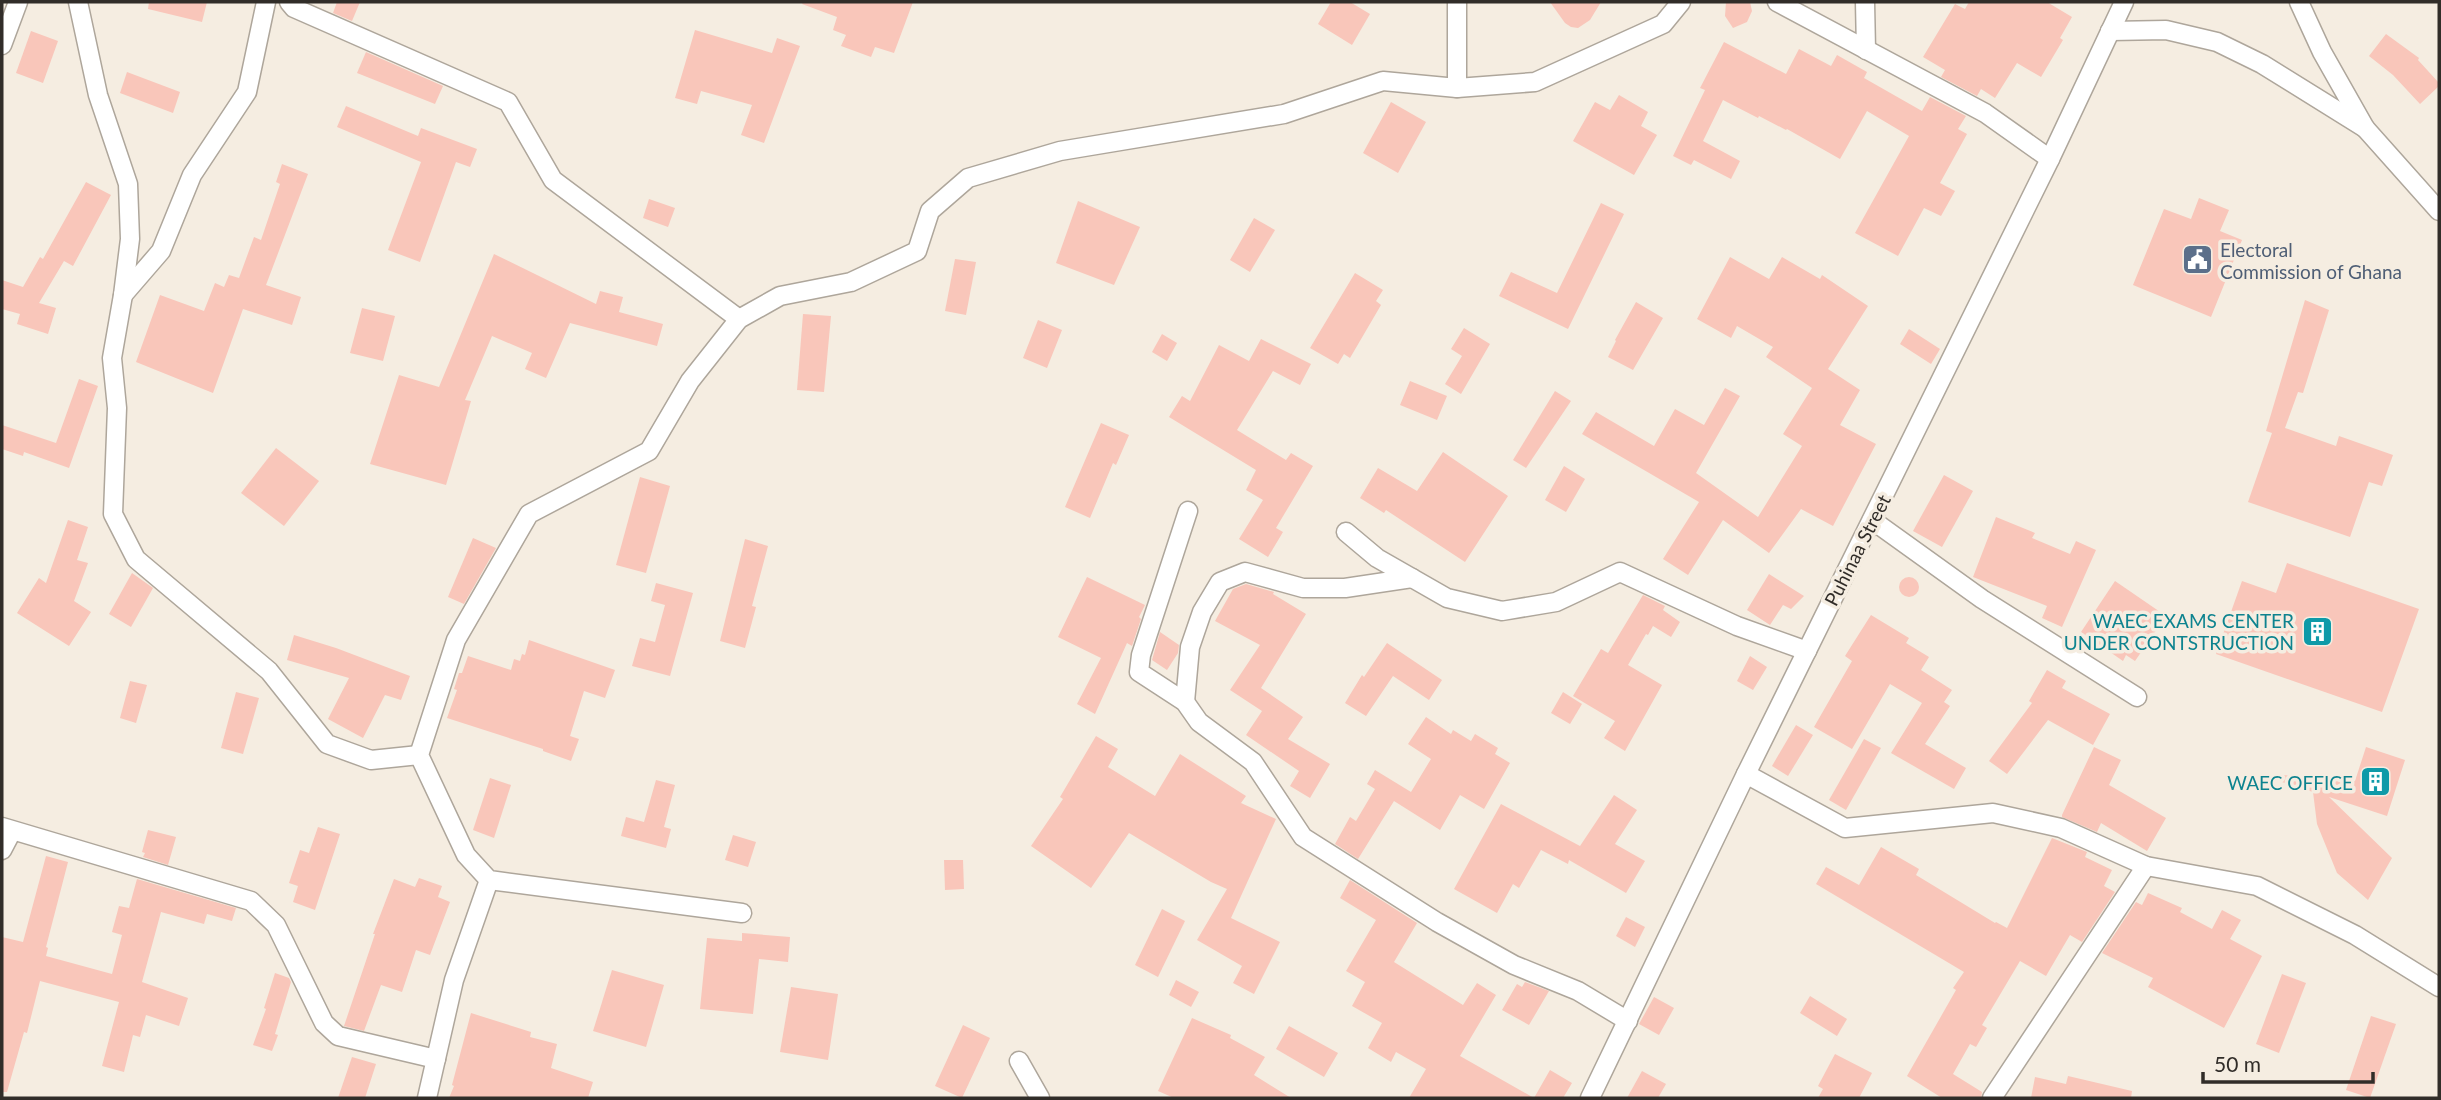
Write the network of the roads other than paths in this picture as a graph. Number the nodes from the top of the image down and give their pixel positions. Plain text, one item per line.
1 (18, 2) edge
2 (78, 2) edge
3 (266, 2) edge
4 (289, 2) edge
5 (1457, 2) edge
6 (1681, 2) edge
7 (1777, 2) edge
8 (1865, 2) edge
9 (2124, 2) edge
10 (2299, 2) edge
11 (2110, 31) junction
12 (2, 45) edge
13 (1866, 50) junction
14 (1457, 88) junction
15 (2365, 128) junction
16 (2050, 159) junction
17 (2439, 211) edge
18 (123, 295) junction
19 (739, 319) junction
20 (1188, 511) dead end
21 (1872, 520) junction
22 (1346, 531) dead end
23 (1412, 578) junction
24 (1807, 651) junction
25 (2137, 697) dead end
26 (1185, 702) junction
27 (419, 755) junction
28 (1746, 774) junction
29 (7, 829) edge
30 (2, 850) edge
31 (2146, 866) junction
32 (489, 880) junction
33 (742, 913) dead end
34 (2439, 987) edge
35 (1628, 1021) junction
36 (436, 1059) junction
37 (1019, 1061) dead end
38 (427, 1098) edge
39 (1040, 1098) edge
40 (1590, 1098) edge
41 (1992, 1098) edge

1 - 12 street
2 - 18 street
3 - 18 street
4 - 19 street
5 - 14 street
6 - 14 street
7 - 13 street
8 - 13 street
9 - 11 street, Puhinaa Street
10 - 15 street
11 - 15 street
11 - 16 street, Puhinaa Street
13 - 16 street
14 - 19 street
15 - 17 street
16 - 21 street, Puhinaa Street
18 - 27 street
19 - 27 street
20 - 26 street
21 - 24 street, Puhinaa Street
21 - 25 street
22 - 23 street
23 - 24 street
23 - 26 street
24 - 28 street, Puhinaa Street
26 - 35 street
27 - 32 street
28 - 31 street
28 - 35 street, Puhinaa Street
29 - 30 street
29 - 36 street
31 - 34 street
31 - 41 street
32 - 33 street
32 - 36 street
35 - 40 street, Puhinaa Street
36 - 38 street
37 - 39 street

